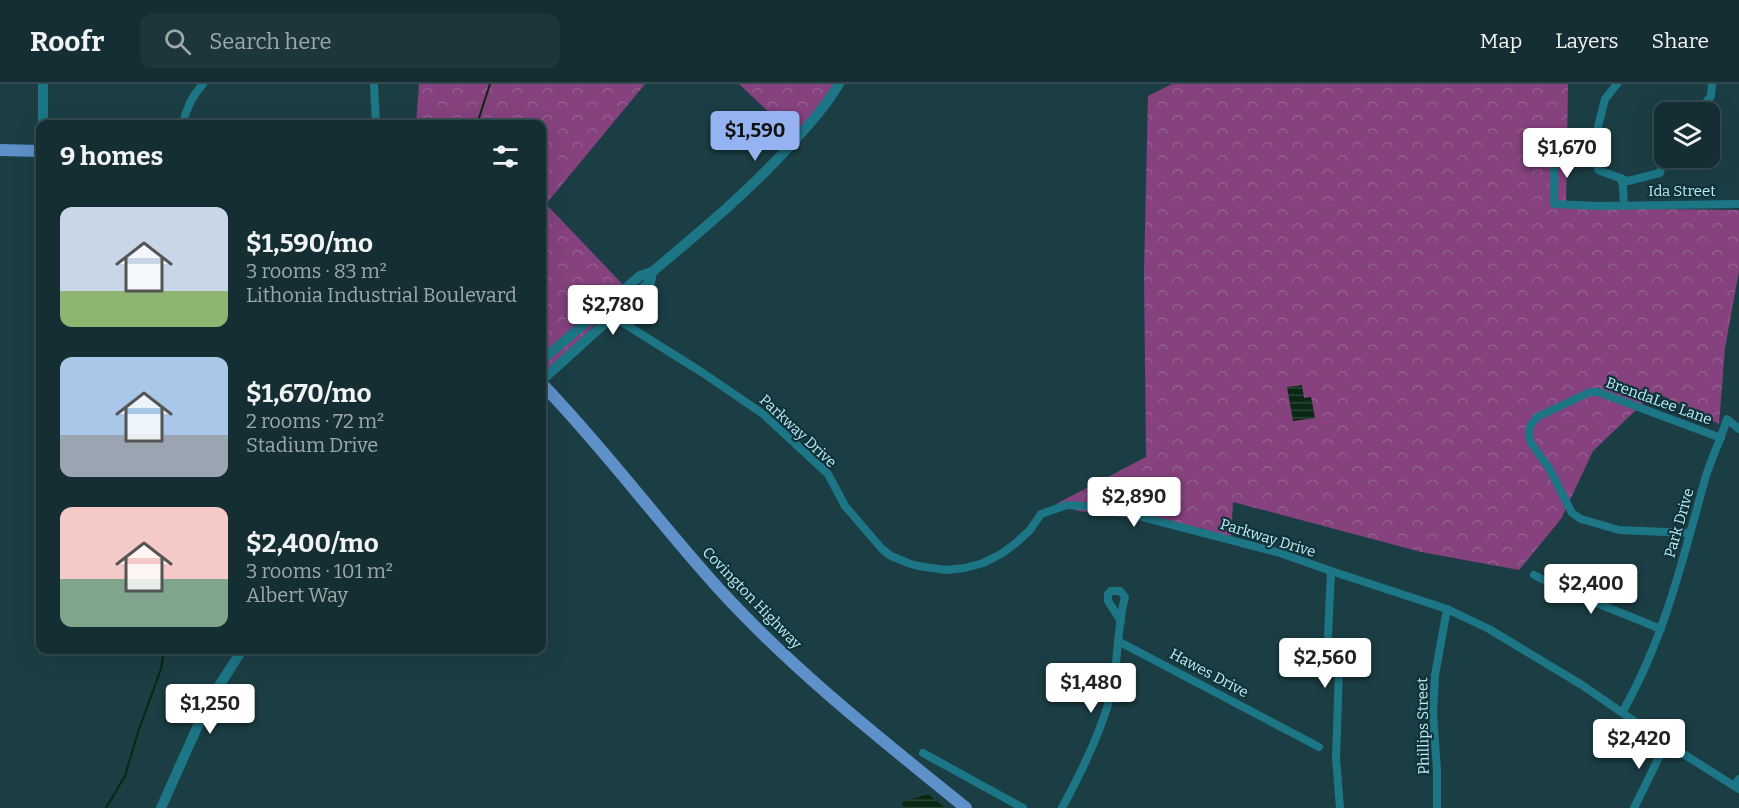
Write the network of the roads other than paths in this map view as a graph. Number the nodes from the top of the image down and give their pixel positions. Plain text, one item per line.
1 (43, 84) edge
2 (203, 84) edge
3 (374, 84) edge
4 (839, 84) edge
5 (1617, 84) edge
6 (1712, 84) edge
7 (1706, 102) edge
8 (43, 120) edge
9 (184, 120) edge
10 (376, 120) edge
11 (36, 148) edge
12 (0, 150) edge
13 (1554, 153) dead end
14 (1660, 168) edge
15 (1621, 178) junction
16 (1739, 204) edge
17 (1624, 206) junction
18 (652, 272) junction
19 (606, 306) junction
20 (614, 316) junction
21 (546, 357) edge
22 (546, 378) edge
23 (546, 386) edge
24 (1739, 429) edge
25 (1721, 438) junction
26 (1690, 533) junction
27 (1331, 571) junction
28 (1534, 575) dead end
29 (1447, 609) junction
30 (1121, 621) dead end
31 (1661, 628) junction
32 (1118, 641) junction
33 (239, 654) edge
34 (1623, 711) junction
35 (1666, 743) junction
36 (1319, 747) dead end
37 (922, 753) dead end
38 (1739, 779) edge
39 (1736, 788) edge
40 (161, 808) edge
41 (966, 808) edge
42 (1023, 808) edge
43 (1062, 808) edge
44 (1340, 808) edge
45 (1437, 808) edge
46 (1634, 808) edge

1 - 8 main road
2 - 9 street
3 - 10 street
4 - 18 main road
5 - 15 street
6 - 7 street
11 - 12 main road
13 - 17 street, Ida Street
14 - 15 street
15 - 17 street
16 - 17 street, Ida Street
18 - 19 main road
18 - 20 main road
19 - 20 street, Parkway Drive
19 - 21 main road
20 - 22 main road
20 - 27 street, Parkway Drive
23 - 41 main road, Covington Highway
24 - 25 street
25 - 26 street, Park Drive
25 - 26 street, BrendaLee Lane
26 - 31 street, Park Drive
27 - 29 street, Parkway Drive
27 - 44 street
28 - 31 street
29 - 34 street, Parkway Drive
29 - 45 street, Phillips Street
30 - 32 street
31 - 34 street, Park Drive
32 - 36 street, Hawes Drive
32 - 43 street
33 - 40 main road
34 - 35 street, Parkway Drive
35 - 39 street, Parkway Drive
35 - 46 street
37 - 42 street
38 - 39 street

